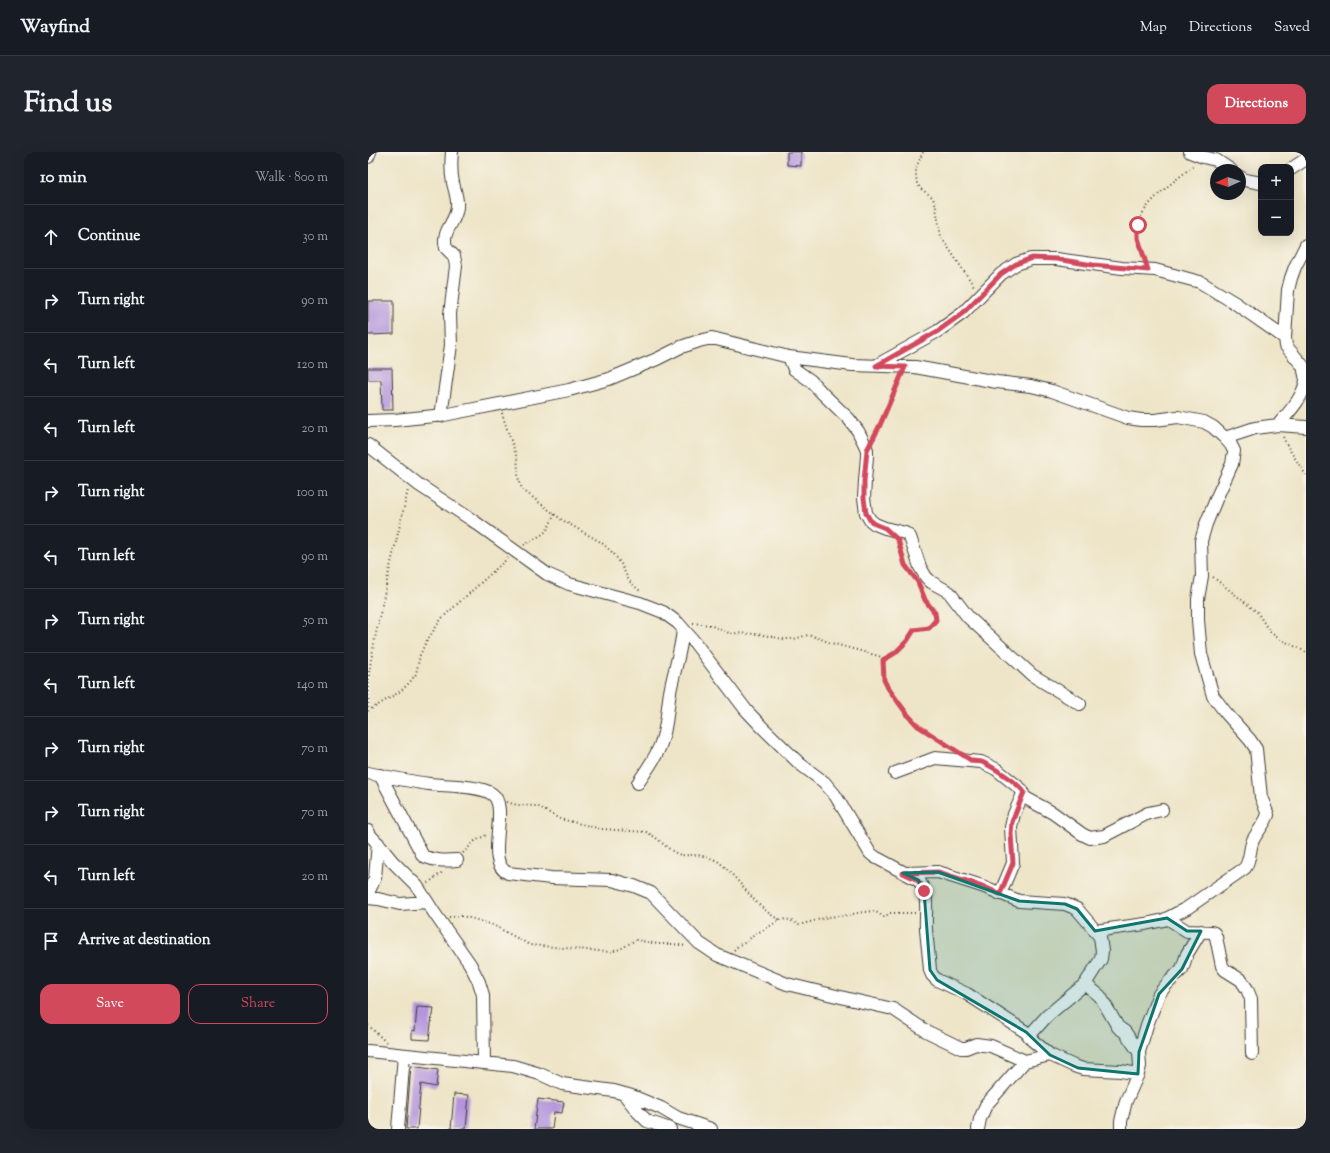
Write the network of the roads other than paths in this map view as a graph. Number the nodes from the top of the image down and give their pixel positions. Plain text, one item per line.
1 (370, 152) edge
2 (452, 152) edge
3 (1190, 152) edge
4 (1207, 154) edge
5 (368, 157) edge
6 (1306, 159) edge
7 (1222, 164) edge
8 (1294, 167) edge
9 (1246, 180) edge
10 (1258, 182) edge
11 (1306, 245) edge
12 (1285, 338) junction
13 (789, 357) junction
14 (876, 366) junction
15 (1306, 381) edge
16 (441, 416) junction
17 (368, 421) edge
18 (1278, 425) junction
19 (1306, 427) edge
20 (1225, 438) junction
21 (368, 445) edge
22 (680, 626) junction
23 (1080, 704) dead end
24 (895, 773) dead end
25 (374, 774) edge
26 (638, 783) dead end
27 (1022, 796) junction
28 (1162, 810) dead end
29 (368, 831) edge
30 (378, 843) junction
31 (457, 860) dead end
32 (903, 873) junction
33 (368, 893) edge
34 (1000, 894) junction
35 (368, 898) edge
36 (427, 902) junction
37 (1167, 918) junction
38 (1095, 931) junction
39 (1201, 931) junction
40 (1085, 984) junction
41 (1029, 1036) junction
42 (368, 1050) edge
43 (1139, 1052) junction
44 (403, 1054) junction
45 (1252, 1054) dead end
46 (1050, 1055) junction
47 (1025, 1061) junction
48 (484, 1063) junction
49 (1138, 1074) junction
50 (624, 1094) junction
51 (398, 1129) edge
52 (670, 1129) edge
53 (711, 1129) edge
54 (978, 1129) edge
55 (1121, 1129) edge

1 - 5 street
2 - 16 street
3 - 4 street
4 - 7 street
6 - 8 street
9 - 10 street
11 - 12 street
12 - 14 street
12 - 15 street
13 - 14 street
13 - 16 street
13 - 23 street
14 - 20 street
15 - 18 street
16 - 17 street
18 - 19 street
18 - 20 street
20 - 37 street
21 - 22 street
22 - 26 street
22 - 32 street
24 - 27 street
25 - 31 street
25 - 47 street
27 - 28 street
27 - 34 street
29 - 30 street
30 - 33 street
30 - 36 street
32 - 34 street
32 - 41 street
34 - 38 street
35 - 36 street
36 - 48 street
37 - 38 street
37 - 39 street
38 - 40 street
39 - 43 street
39 - 45 street
40 - 41 street
40 - 43 street
41 - 46 street
42 - 44 street
43 - 49 street
44 - 48 street
44 - 51 street
46 - 47 street
46 - 49 street
47 - 54 street
48 - 50 street
49 - 55 street
50 - 52 street
50 - 53 street

